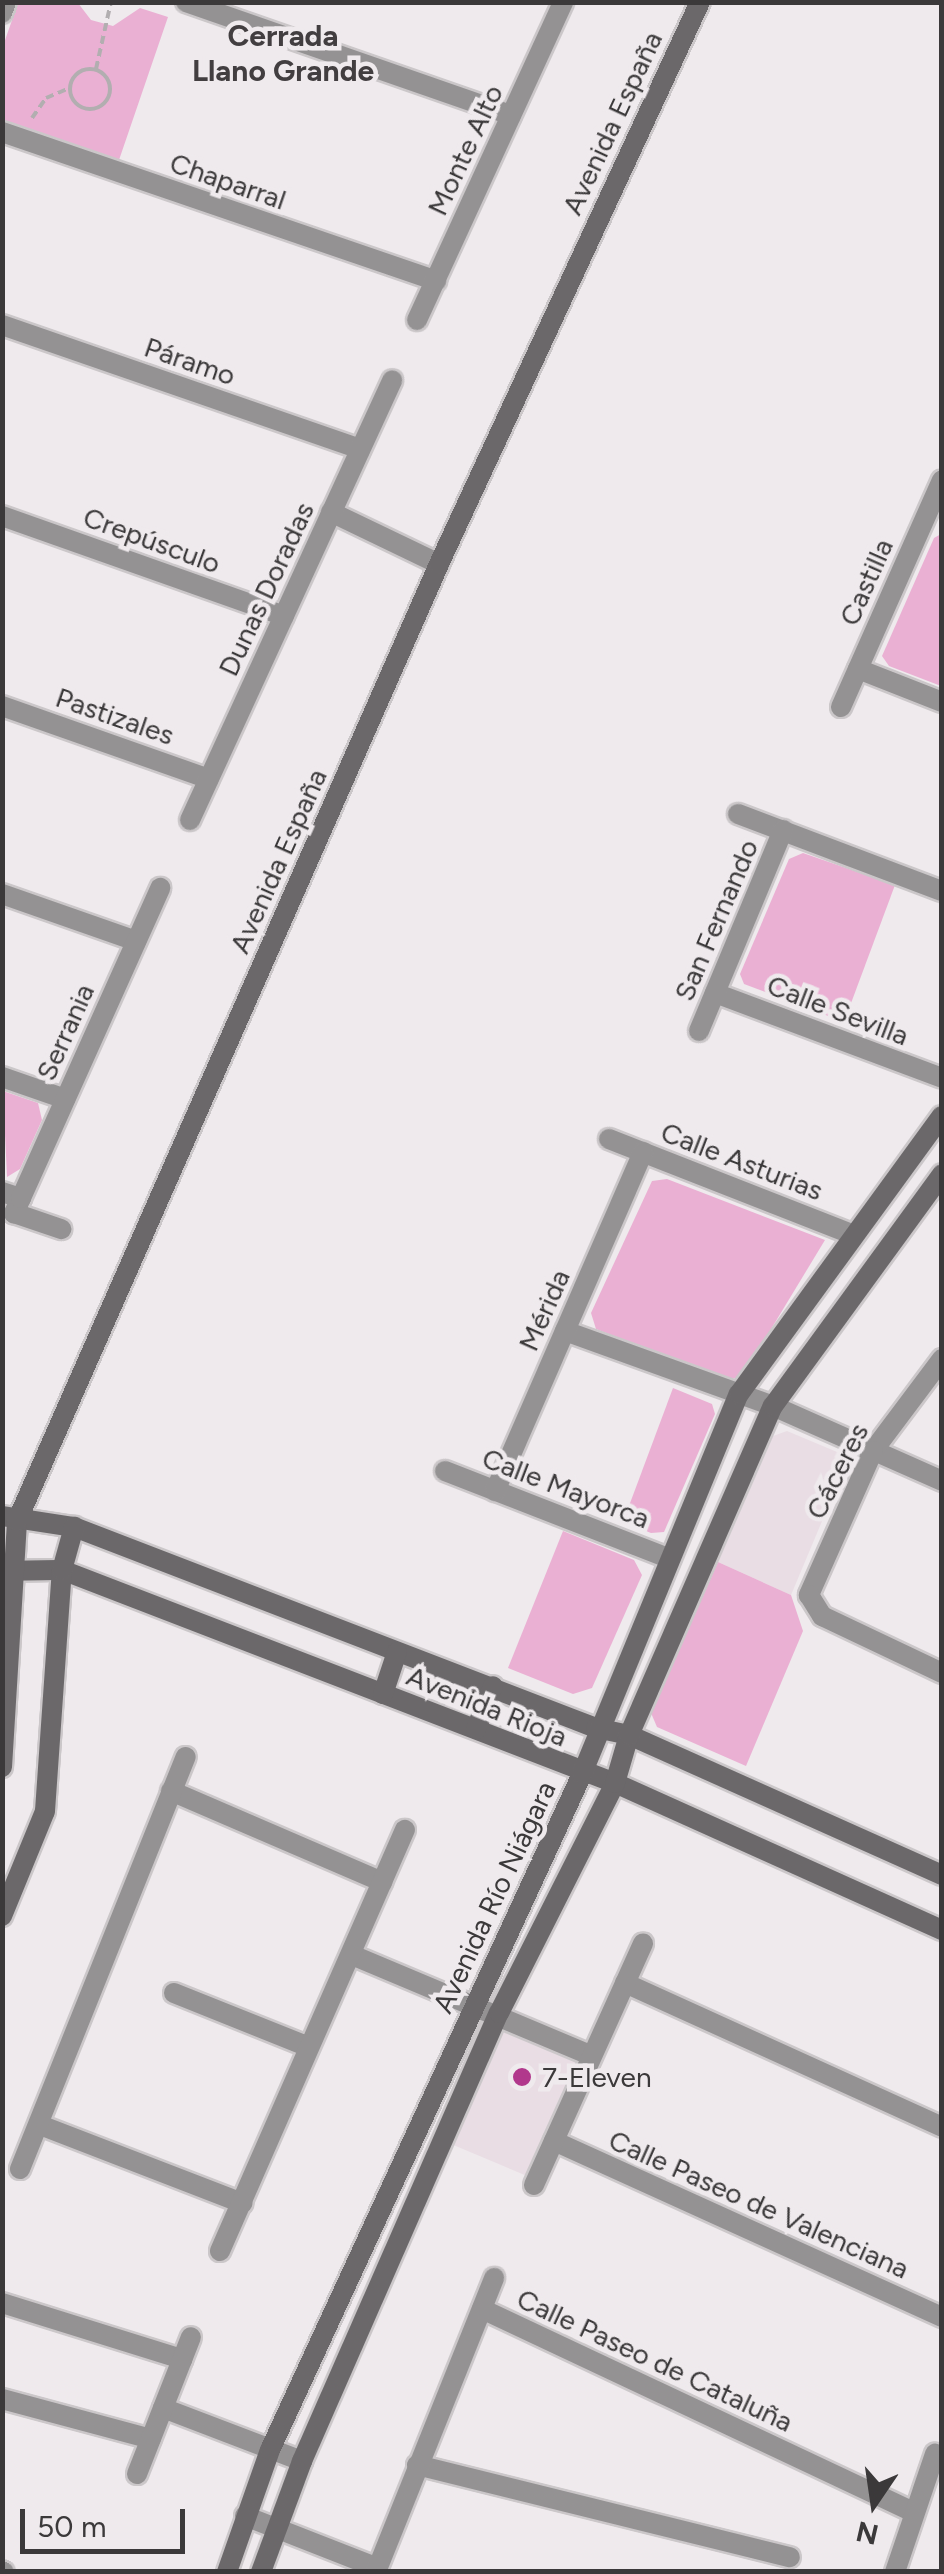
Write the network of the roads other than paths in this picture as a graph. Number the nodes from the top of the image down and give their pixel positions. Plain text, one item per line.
1 (6, 2) edge
2 (186, 2) edge
3 (563, 2) edge
4 (700, 2) edge
5 (2, 13) edge
6 (512, 114) junction
7 (12, 135) edge
8 (436, 281) junction
9 (418, 320) dead end
10 (2, 325) edge
11 (392, 380) dead end
12 (360, 450) junction
13 (942, 480) edge
14 (331, 512) junction
15 (935, 512) edge
16 (2, 516) edge
17 (438, 564) junction
18 (284, 616) junction
19 (858, 670) junction
20 (942, 702) edge
21 (2, 706) edge
22 (841, 707) dead end
23 (210, 778) junction
24 (738, 814) dead end
25 (190, 820) dead end
26 (783, 830) junction
27 (160, 888) dead end
28 (942, 890) edge
29 (2, 894) edge
30 (136, 941) junction
31 (716, 992) junction
32 (699, 1032) dead end
33 (2, 1077) edge
34 (942, 1078) edge
35 (65, 1100) junction
36 (938, 1129) edge
37 (609, 1139) dead end
38 (643, 1152) junction
39 (942, 1174) edge
40 (12, 1195) edge
41 (61, 1229) dead end
42 (854, 1235) junction
43 (565, 1331) junction
44 (942, 1360) edge
45 (739, 1394) junction
46 (773, 1406) junction
47 (873, 1451) junction
48 (445, 1472) dead end
49 (942, 1482) edge
50 (495, 1491) junction
51 (10, 1518) edge
52 (74, 1527) junction
53 (666, 1557) junction
54 (62, 1570) junction
55 (8, 1573) edge
56 (397, 1652) junction
57 (942, 1673) edge
58 (492, 1686) junction
59 (383, 1694) junction
60 (596, 1728) junction
61 (476, 1729) junction
62 (628, 1735) junction
63 (186, 1757) dead end
64 (2, 1767) edge
65 (582, 1774) junction
66 (615, 1783) junction
67 (171, 1792) junction
68 (405, 1830) dead end
69 (942, 1875) edge
70 (382, 1882) junction
71 (2, 1916) edge
72 (942, 1930) edge
73 (643, 1944) dead end
74 (352, 1955) junction
75 (625, 1983) junction
76 (174, 1993) dead end
77 (472, 2007) junction
78 (499, 2013) junction
79 (310, 2048) junction
80 (592, 2056) junction
81 (40, 2125) junction
82 (942, 2127) edge
83 (554, 2141) junction
84 (20, 2169) dead end
85 (534, 2185) dead end
86 (242, 2203) junction
87 (220, 2251) dead end
88 (494, 2278) dead end
89 (2, 2303) edge
90 (482, 2309) junction
91 (942, 2317) edge
92 (190, 2338) dead end
93 (182, 2359) junction
94 (2, 2399) edge
95 (163, 2408) junction
96 (150, 2439) junction
97 (270, 2450) junction
98 (935, 2454) dead end
99 (302, 2462) junction
100 (416, 2465) junction
101 (137, 2474) dead end
102 (914, 2512) junction
103 (246, 2516) junction
104 (276, 2528) junction
105 (790, 2557) dead end
106 (377, 2570) edge
107 (227, 2572) edge
108 (261, 2572) edge
109 (895, 2572) edge

1 - 5 street
2 - 6 street
3 - 6 street, Monte Alto
4 - 17 main road, Avenida España
6 - 8 street, Monte Alto
7 - 8 street, Chaparral
8 - 9 street, Monte Alto
10 - 12 street, Páramo
11 - 12 street, Dunas Doradas
12 - 14 street, Dunas Doradas
13 - 15 street, Castilla
14 - 17 street
14 - 18 street, Dunas Doradas
15 - 19 street, Castilla
16 - 18 street, Crepúsculo
17 - 51 main road, Avenida España
18 - 23 street, Dunas Doradas
19 - 20 street
19 - 22 street, Castilla
21 - 23 street, Pastizales
23 - 25 street, Dunas Doradas
24 - 26 street
26 - 28 street
26 - 31 street, San Fernando
27 - 30 street, Serrania
29 - 30 street
30 - 35 street, Serrania
31 - 32 street, San Fernando
31 - 34 street, Calle Sevilla
33 - 35 street
35 - 40 street, Serrania
36 - 42 main road, Avenida Río Niágara
37 - 38 street, Calle Asturias
38 - 42 street, Calle Asturias
38 - 43 street, Mérida
39 - 46 main road, Avenida Río Niágara
40 - 41 street
42 - 45 main road, Avenida Río Niágara
43 - 45 street
43 - 50 street, Mérida
44 - 47 street, Cáceres
45 - 46 street
45 - 53 main road, Avenida Río Niágara
46 - 47 street
46 - 62 main road, Avenida Río Niágara
47 - 49 street
47 - 57 street, Cáceres
48 - 50 street, Calle Mayorca
50 - 53 street, Calle Mayorca
51 - 52 main road, Avenida Rioja
51 - 55 main road, Avenida España
52 - 54 main road
52 - 56 main road, Avenida Rioja
53 - 60 main road, Avenida Río Niágara
54 - 55 main road, Avenida Rioja
54 - 59 main road, Avenida Rioja
54 - 71 main road
55 - 64 main road, Avenida España
56 - 58 main road, Avenida Rioja
56 - 59 main road
58 - 60 main road, Avenida Rioja
58 - 61 main road
59 - 61 main road, Avenida Rioja
60 - 62 main road, Avenida Rioja
60 - 65 main road, Avenida Río Niágara
61 - 65 main road, Avenida Rioja
62 - 66 main road, Avenida Río Niágara
62 - 69 main road, Avenida Rioja
63 - 67 street
65 - 66 main road, Avenida Rioja
65 - 77 main road, Avenida Río Niágara
66 - 72 main road, Avenida Rioja
66 - 78 main road, Avenida Río Niágara
67 - 70 street
67 - 81 street
68 - 70 street
70 - 74 street
73 - 75 street
74 - 77 street
74 - 79 street
75 - 80 street
75 - 82 street
76 - 79 street
77 - 78 street
77 - 97 main road, Avenida Río Niágara
78 - 80 street
78 - 99 main road, Avenida Río Niágara
79 - 86 street
80 - 83 street
81 - 84 street
81 - 86 street
83 - 85 street
83 - 91 street, Calle Paseo de Valenciana
86 - 87 street
88 - 90 street, Calle Paseo de Cataluña
89 - 93 street
90 - 100 street, Calle Paseo de Cataluña
90 - 102 street, Calle Paseo de Cataluña
92 - 93 street
93 - 95 street
94 - 96 street
95 - 96 street
95 - 97 street
96 - 101 street
97 - 99 street
97 - 103 main road, Avenida Río Niágara
98 - 102 street
99 - 104 main road, Avenida Río Niágara
100 - 105 street
100 - 106 street, Calle Paseo de Cataluña
102 - 109 street
103 - 104 street, Calle Paseo de Cataluña
103 - 107 main road, Avenida Río Niágara
104 - 106 street, Calle Paseo de Cataluña
104 - 108 main road, Avenida Río Niágara

